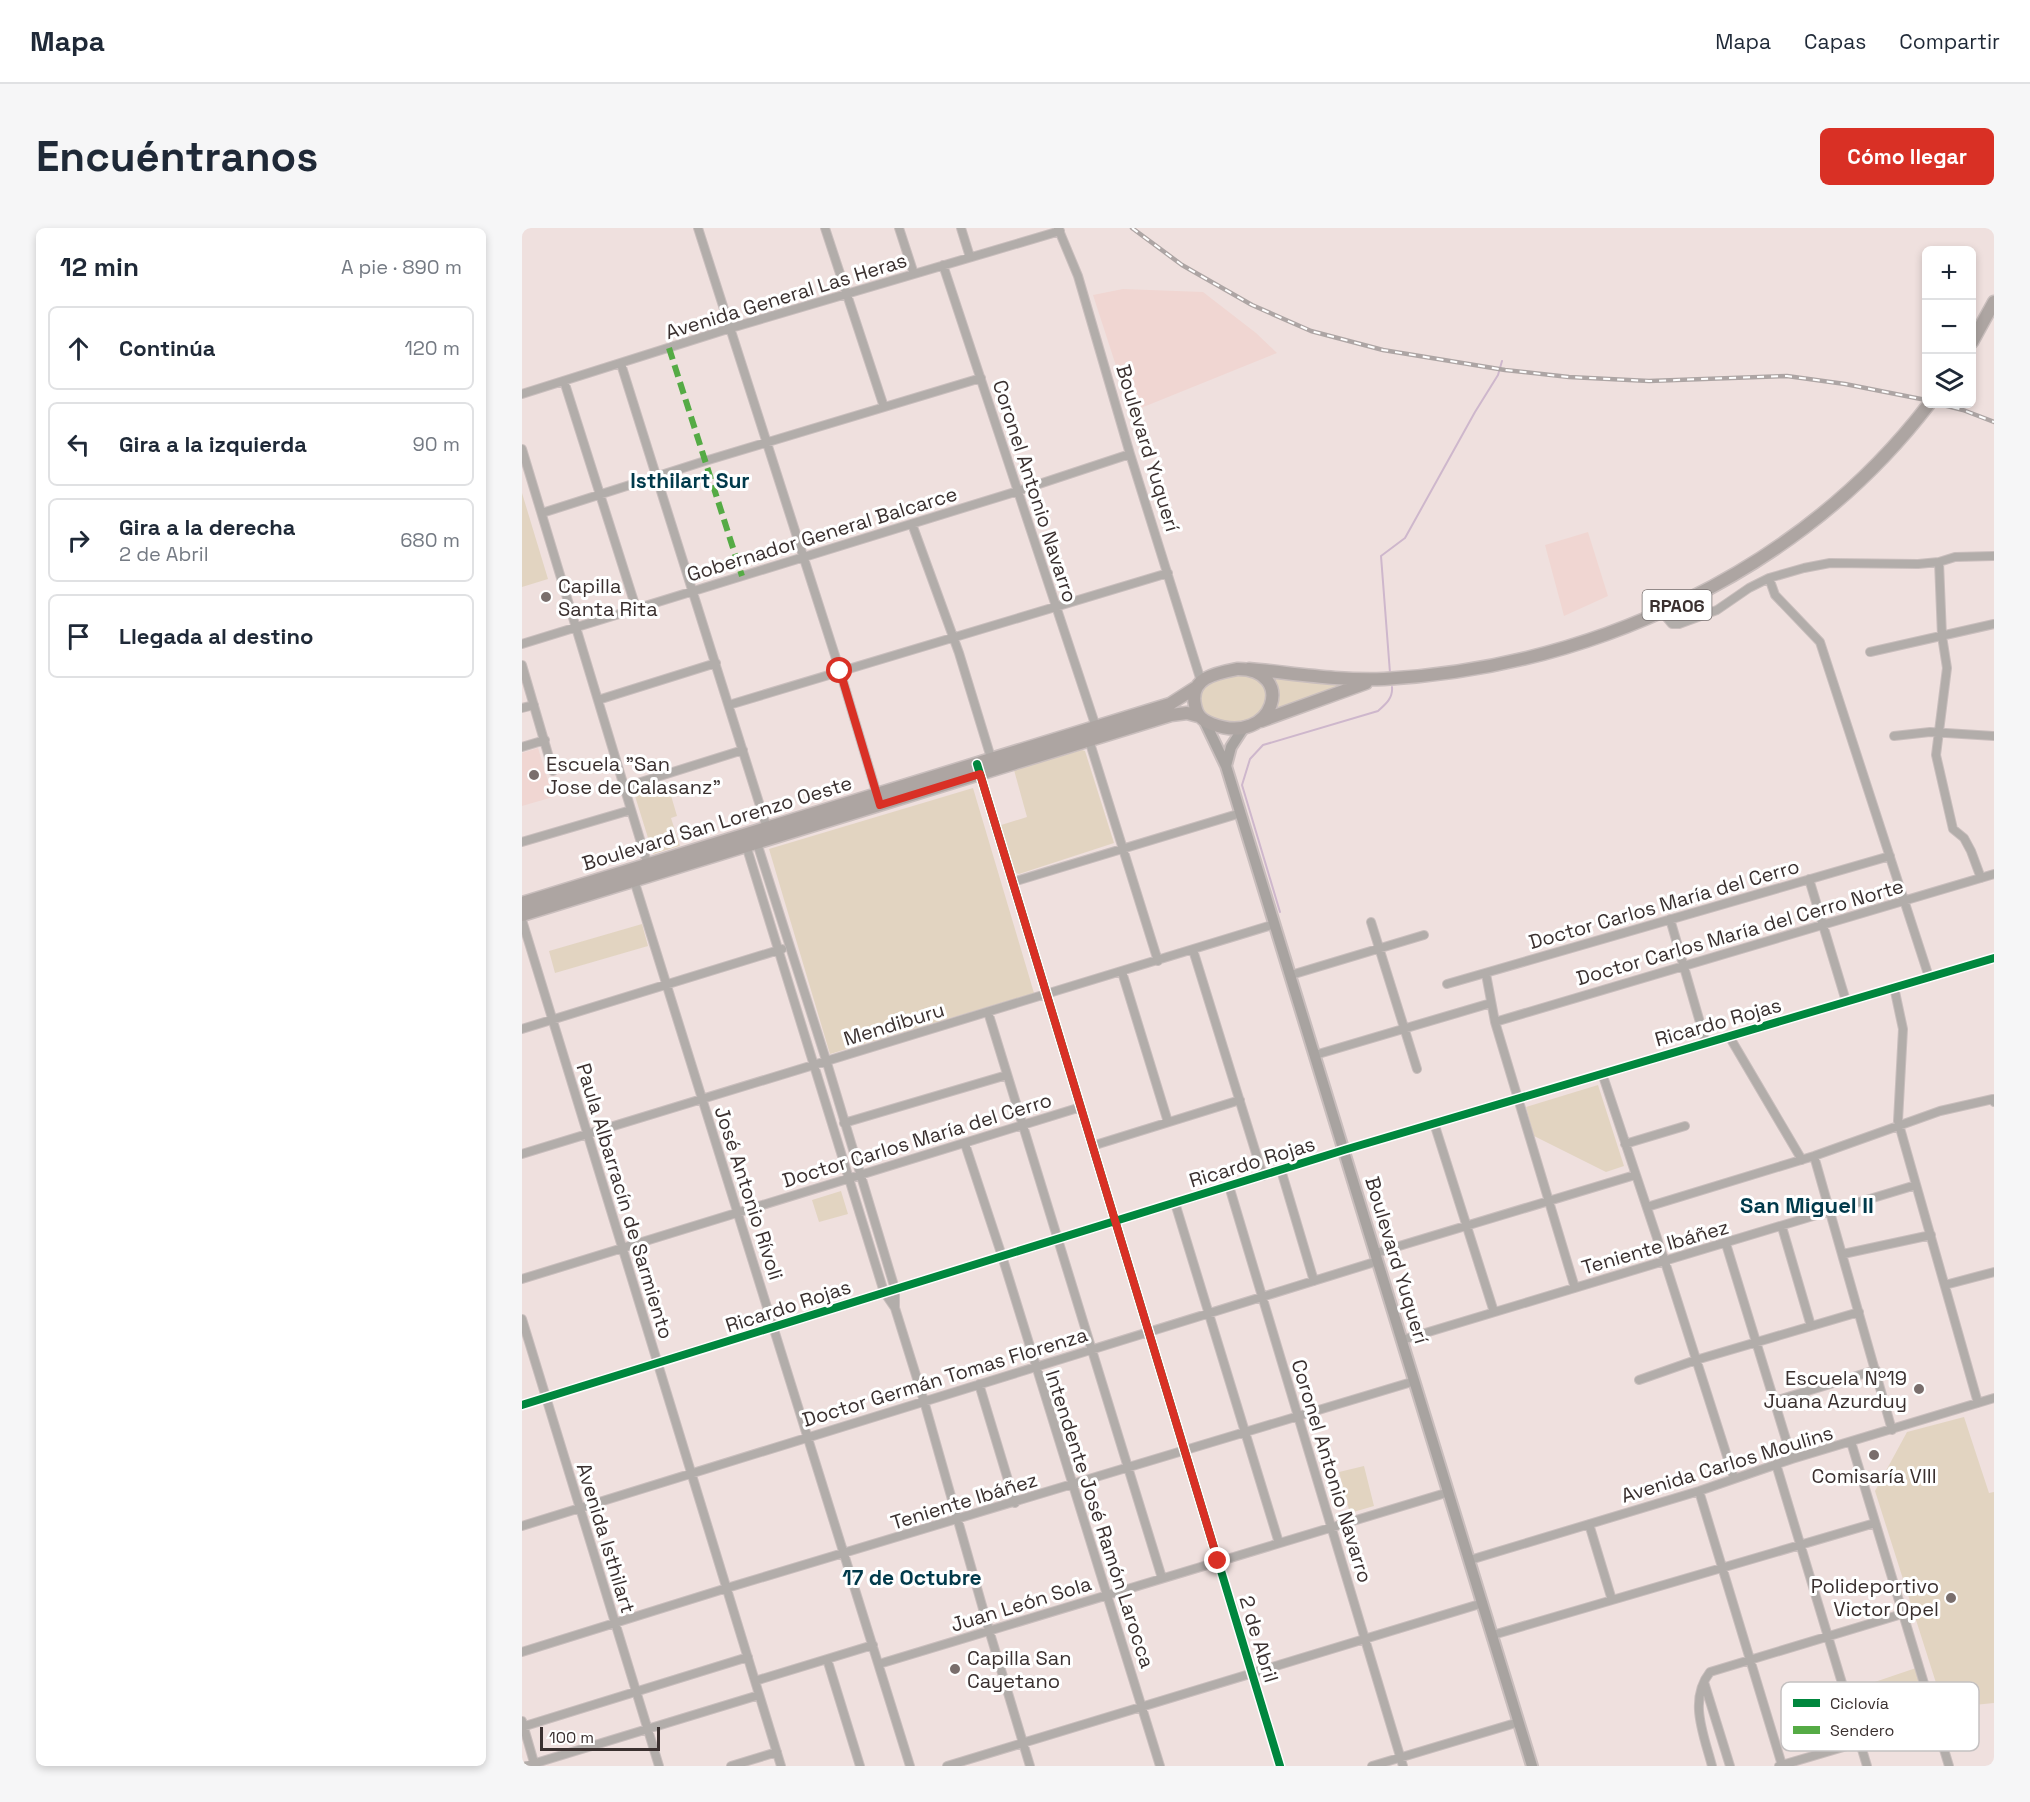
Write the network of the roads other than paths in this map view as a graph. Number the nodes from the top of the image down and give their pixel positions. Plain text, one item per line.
1 (698, 228) edge
2 (825, 228) edge
3 (899, 228) edge
4 (961, 228) edge
5 (1059, 230) edge
6 (970, 257) junction
7 (943, 265) junction
8 (914, 274) junction
9 (846, 294) junction
10 (1994, 302) edge
11 (731, 328) junction
12 (1976, 333) edge
13 (621, 364) junction
14 (981, 378) junction
15 (564, 381) junction
16 (522, 394) edge
17 (884, 407) junction
18 (1926, 408) edge
19 (766, 442) junction
20 (522, 449) edge
21 (1130, 454) junction
22 (657, 477) junction
23 (1018, 491) junction
24 (600, 494) junction
25 (542, 513) junction
26 (912, 524) junction
27 (1994, 556) edge
28 (803, 557) junction
29 (1939, 562) junction
30 (1168, 573) junction
31 (1769, 578) junction
32 (693, 591) junction
33 (1056, 607) junction
34 (636, 608) junction
35 (1662, 612) junction
36 (1994, 624) edge
37 (576, 627) junction
38 (1942, 636) junction
39 (952, 638) junction
40 (522, 644) edge
41 (1870, 652) dead end
42 (716, 663) junction
43 (522, 665) edge
44 (1249, 669) junction
45 (840, 671) junction
46 (1382, 679) junction
47 (1198, 684) junction
48 (598, 700) junction
49 (534, 705) junction
50 (729, 705) junction
51 (522, 708) edge
52 (1201, 718) junction
53 (1260, 722) junction
54 (1096, 727) junction
55 (1244, 727) junction
56 (1940, 733) junction
57 (1894, 736) dead end
58 (1994, 736) edge
59 (544, 740) junction
60 (1089, 740) junction
61 (522, 747) edge
62 (743, 750) junction
63 (992, 764) junction
64 (1226, 766) junction
65 (978, 769) junction
66 (553, 771) dead end
67 (625, 787) junction
68 (878, 800) junction
69 (632, 810) junction
70 (1240, 813) junction
71 (767, 828) junction
72 (750, 840) junction
73 (522, 842) edge
74 (1123, 849) junction
75 (1890, 856) junction
76 (650, 870) junction
77 (1994, 874) edge
78 (632, 876) junction
79 (1981, 878) junction
80 (1809, 879) junction
81 (1012, 882) junction
82 (1905, 901) junction
83 (522, 903) edge
84 (522, 915) edge
85 (1670, 919) junction
86 (522, 920) edge
87 (1371, 922) dead end
88 (1275, 924) junction
89 (1823, 924) junction
90 (1424, 935) dead end
91 (789, 947) junction
92 (1379, 948) junction
93 (779, 950) junction
94 (1193, 950) junction
95 (1994, 958) edge
96 (1158, 961) junction
97 (1684, 965) junction
98 (1122, 972) junction
99 (1486, 974) junction
100 (1291, 975) junction
101 (1929, 977) junction
102 (667, 984) junction
103 (1447, 984) dead end
104 (1894, 987) junction
105 (1046, 995) junction
106 (1846, 1001) junction
107 (1491, 1003) junction
108 (988, 1012) junction
109 (553, 1019) junction
110 (1495, 1022) junction
111 (1403, 1028) junction
112 (522, 1029) edge
113 (1728, 1036) junction
114 (1706, 1042) junction
115 (1315, 1055) junction
116 (827, 1062) junction
117 (814, 1066) junction
118 (1417, 1069) dead end
119 (1602, 1073) junction
120 (1007, 1075) junction
121 (1517, 1099) junction
122 (702, 1100) junction
123 (1240, 1100) junction
124 (1994, 1101) edge
125 (1081, 1107) junction
126 (1168, 1122) junction
127 (844, 1123) junction
128 (1434, 1123) junction
129 (1023, 1125) junction
130 (1685, 1126) dead end
131 (1900, 1127) junction
132 (587, 1134) junction
133 (965, 1144) junction
134 (1625, 1144) junction
135 (1092, 1146) junction
136 (1344, 1150) junction
137 (522, 1154) edge
138 (1814, 1156) junction
139 (1802, 1160) junction
140 (1281, 1170) junction
141 (860, 1175) junction
142 (1635, 1175) junction
143 (1263, 1176) junction
144 (849, 1178) junction
145 (1916, 1185) junction
146 (1229, 1186) junction
147 (1549, 1202) junction
148 (1175, 1203) junction
149 (1647, 1207) junction
150 (1831, 1213) junction
151 (738, 1214) junction
152 (1115, 1221) junction
153 (1467, 1226) junction
154 (1782, 1227) junction
155 (1931, 1235) junction
156 (1058, 1239) junction
157 (1726, 1244) junction
158 (623, 1249) junction
159 (1843, 1254) junction
160 (1002, 1256) junction
161 (1377, 1257) junction
162 (1665, 1262) junction
163 (1994, 1272) edge
164 (522, 1279) edge
165 (1314, 1281) junction
166 (1945, 1285) junction
167 (1575, 1288) junction
168 (895, 1289) junction
169 (884, 1292) junction
170 (1262, 1297) junction
171 (895, 1308) junction
172 (1494, 1312) junction
173 (1859, 1312) junction
174 (1210, 1313) junction
175 (522, 1319) edge
176 (1811, 1326) junction
177 (774, 1327) junction
178 (1149, 1332) junction
179 (1402, 1340) junction
180 (1757, 1343) junction
181 (1092, 1349) junction
182 (1696, 1360) junction
183 (658, 1364) junction
184 (1035, 1367) junction
185 (1876, 1370) junction
186 (1639, 1380) dead end
187 (1415, 1381) junction
188 (979, 1384) junction
189 (546, 1398) junction
190 (1994, 1398) edge
191 (924, 1401) junction
192 (1774, 1401) junction
193 (1977, 1403) junction
194 (522, 1406) edge
195 (1298, 1416) junction
196 (1892, 1430) junction
197 (1245, 1432) junction
198 (808, 1437) junction
199 (1851, 1442) junction
200 (1185, 1450) junction
201 (1792, 1459) junction
202 (1776, 1464) junction
203 (1128, 1468) junction
204 (691, 1472) junction
205 (1734, 1478) junction
206 (1073, 1485) junction
207 (1699, 1491) junction
208 (1449, 1492) junction
209 (1015, 1503) junction
210 (580, 1508) junction
211 (958, 1519) junction
212 (1875, 1522) junction
213 (1589, 1524) junction
214 (522, 1526) edge
215 (1332, 1527) junction
216 (1279, 1543) junction
217 (1801, 1544) junction
218 (845, 1554) junction
219 (1470, 1560) junction
220 (1218, 1561) junction
221 (1721, 1568) junction
222 (1162, 1578) junction
223 (727, 1588) junction
224 (1108, 1595) junction
225 (1612, 1600) junction
226 (1483, 1602) junction
227 (1902, 1614) junction
228 (615, 1624) junction
229 (989, 1630) junction
230 (1493, 1635) junction
231 (1828, 1636) junction
232 (1365, 1639) junction
233 (873, 1645) junction
234 (522, 1652) edge
235 (748, 1656) junction
236 (827, 1659) junction
237 (1750, 1660) junction
238 (879, 1664) junction
239 (1252, 1673) junction
240 (1704, 1680) junction
241 (755, 1681) junction
242 (1842, 1682) edge
243 (1923, 1682) edge
244 (636, 1691) junction
245 (759, 1695) junction
246 (1142, 1707) junction
247 (1519, 1722) junction
248 (523, 1725) edge
249 (648, 1729) junction
250 (1023, 1742) junction
251 (1834, 1751) edge
252 (1863, 1751) edge
253 (1944, 1751) edge
254 (777, 1752) junction
255 (1402, 1762) edge
256 (1797, 1764) edge
257 (535, 1765) edge
258 (526, 1766) edge
259 (659, 1766) edge
260 (731, 1766) edge
261 (781, 1766) edge
262 (860, 1766) edge
263 (910, 1766) edge
264 (947, 1766) edge
265 (1030, 1766) edge
266 (1160, 1766) edge
267 (1280, 1766) edge
268 (1372, 1766) edge
269 (1532, 1766) edge
270 (1712, 1766) edge
271 (1730, 1766) edge
272 (1781, 1766) edge
273 (1867, 1766) edge
274 (1949, 1766) edge

1 - 11 street
2 - 9 street
3 - 8 street
4 - 6 street
5 - 6 street, Avenida General Las Heras
5 - 21 street, Boulevard Yuquerí
6 - 7 street, Avenida General Las Heras
7 - 8 street, Avenida General Las Heras
7 - 14 street, Coronel Antonio Navarro
8 - 9 street, Avenida General Las Heras
9 - 11 street, Avenida General Las Heras
9 - 17 street
10 - 12 main road
11 - 13 street, Avenida General Las Heras
11 - 19 street
13 - 15 street, Avenida General Las Heras
13 - 22 street
14 - 17 street
14 - 23 street, Coronel Antonio Navarro
15 - 16 street, Avenida General Las Heras
15 - 24 street
17 - 19 street
18 - 35 main road, RPA06
19 - 22 street
19 - 28 street
20 - 25 street
21 - 23 street, Gobernador General Balcarce
21 - 30 street, Boulevard Yuquerí
22 - 24 street
22 - 32 street
23 - 26 street, Gobernador General Balcarce
23 - 33 street, Coronel Antonio Navarro
24 - 25 street
24 - 34 street
25 - 37 street
26 - 28 street, Gobernador General Balcarce
26 - 39 street
27 - 29 street
28 - 32 street, Gobernador General Balcarce
28 - 45 street
29 - 31 street
29 - 38 street
30 - 33 street
30 - 47 street, Boulevard Yuquerí
31 - 35 street
31 - 75 street
32 - 34 street, Gobernador General Balcarce
32 - 42 street
33 - 39 street
33 - 54 street, Coronel Antonio Navarro
34 - 37 street, Gobernador General Balcarce
35 - 46 main road, RPA06
36 - 38 street
37 - 40 street, Gobernador General Balcarce
37 - 48 street
38 - 41 street
38 - 56 street
39 - 45 street
39 - 63 street
42 - 48 street
42 - 50 street
43 - 49 street
44 - 46 main road, RPA06
44 - 47 main road, RPA06
44 - 53 main road
45 - 50 street
45 - 68 street
46 - 53 main road, RPA06
47 - 52 main road
47 - 54 main road, Boulevard San Lorenzo Oeste
48 - 67 street
49 - 51 street
49 - 59 street
50 - 62 street
52 - 55 main road, RPA06
52 - 60 main road, Boulevard San Lorenzo Oeste
52 - 64 main road, Boulevard Yuquerí
53 - 55 main road, RPA06
54 - 63 main road, Boulevard San Lorenzo Oeste
55 - 64 main road
56 - 57 street
56 - 58 street
56 - 79 street
59 - 61 street
59 - 66 street
60 - 63 main road, Boulevard San Lorenzo Oeste
60 - 74 street
62 - 67 street
62 - 71 street
63 - 65 main road, Boulevard San Lorenzo Oeste
64 - 70 main road, Boulevard Yuquerí
65 - 68 main road, Boulevard San Lorenzo Oeste
65 - 81 street, 2 de Abril
67 - 69 street
68 - 71 main road, Boulevard San Lorenzo Oeste
68 - 72 main road, Boulevard San Lorenzo Oeste
69 - 73 street
69 - 76 street
70 - 74 street
70 - 88 main road, Boulevard Yuquerí
71 - 72 main road, Boulevard San Lorenzo Oeste
72 - 76 main road, Boulevard San Lorenzo Oeste
72 - 91 street
72 - 93 street
74 - 81 street
74 - 96 street
75 - 80 street, Doctor Carlos María del Cerro
75 - 82 street
76 - 78 main road, Boulevard San Lorenzo Oeste
77 - 79 street, Doctor Carlos María del Cerro Norte
78 - 83 main road, Boulevard San Lorenzo Oeste
78 - 84 main road, Boulevard San Lorenzo Oeste
78 - 102 street, José Antonio Rívoli
79 - 82 street, Doctor Carlos María del Cerro Norte
80 - 85 street, Doctor Carlos María del Cerro
80 - 89 street
81 - 105 street, 2 de Abril
82 - 89 street, Doctor Carlos María del Cerro Norte
82 - 101 street
85 - 97 street
85 - 99 street, Doctor Carlos María del Cerro
86 - 109 street, Paula Albarracín de Sarmiento
87 - 92 street
88 - 94 street, Mendiburu
88 - 100 main road, Boulevard Yuquerí
89 - 97 street, Doctor Carlos María del Cerro Norte
89 - 106 street
90 - 92 street
91 - 93 street
91 - 116 street
92 - 100 street
92 - 111 street
93 - 102 street
93 - 117 street
94 - 96 street, Mendiburu
94 - 123 street
95 - 101 street, Ricardo Rojas
96 - 98 street, Mendiburu
97 - 110 street, Doctor Carlos María del Cerro Norte
97 - 114 street
98 - 105 street, Mendiburu
98 - 126 street
99 - 103 street, Doctor Carlos María del Cerro
99 - 107 street
100 - 115 main road, Boulevard Yuquerí
101 - 104 street, Ricardo Rojas
102 - 109 street
102 - 122 street, José Antonio Rívoli
104 - 106 street, Ricardo Rojas
104 - 131 street
105 - 108 street, Mendiburu
105 - 125 street, 2 de Abril
106 - 113 street, Ricardo Rojas
107 - 110 street
107 - 111 street
108 - 116 street, Mendiburu
108 - 120 street
109 - 112 street
109 - 132 street, Paula Albarracín de Sarmiento
110 - 121 street
111 - 115 street
111 - 118 street
113 - 114 street, Ricardo Rojas
113 - 139 street
114 - 119 street, Ricardo Rojas
115 - 136 main road, Boulevard Yuquerí
116 - 117 street, Mendiburu
116 - 127 street
117 - 122 street, Mendiburu
117 - 144 street
119 - 121 street, Ricardo Rojas
119 - 134 street
120 - 127 street
120 - 129 street
121 - 128 street, Ricardo Rojas
121 - 147 street
122 - 132 street, Mendiburu
122 - 151 street, José Antonio Rívoli
123 - 126 street
123 - 143 street
124 - 131 street
125 - 129 street, Doctor Carlos María del Cerro
125 - 135 street, 2 de Abril
126 - 135 street
127 - 141 street
128 - 136 street, Ricardo Rojas
128 - 153 street
129 - 133 street, Doctor Carlos María del Cerro
129 - 156 street
130 - 134 street
131 - 138 street
131 - 145 street
132 - 137 street, Mendiburu
132 - 158 street, Paula Albarracín de Sarmiento
133 - 141 street, Doctor Carlos María del Cerro
133 - 160 street, Intendente José Ramón Larocca
134 - 142 street
135 - 152 street, 2 de Abril
136 - 140 street, Ricardo Rojas
136 - 161 main road, Boulevard Yuquerí
138 - 139 street
138 - 150 street
139 - 149 street
140 - 143 street, Ricardo Rojas
140 - 165 street
141 - 144 street, Doctor Carlos María del Cerro
141 - 168 street
142 - 147 street, Doctor Germán Tomas Florenza
142 - 149 street
143 - 146 street, Ricardo Rojas
144 - 151 street, Doctor Carlos María del Cerro
144 - 169 street
145 - 150 street, Teniente Ibáñez
145 - 155 street
146 - 148 street, Ricardo Rojas
146 - 170 street, Coronel Antonio Navarro
147 - 153 street, Doctor Germán Tomas Florenza
147 - 167 street
148 - 152 street, Ricardo Rojas
148 - 174 street
149 - 162 street
150 - 154 street, Teniente Ibáñez
150 - 159 street
151 - 158 street, Doctor Carlos María del Cerro
151 - 177 street, José Antonio Rívoli
152 - 156 street, Ricardo Rojas
152 - 178 street, 2 de Abril
153 - 161 street, Doctor Germán Tomas Florenza
153 - 172 street
154 - 157 street, Teniente Ibáñez
154 - 176 street
155 - 159 street
155 - 166 street
156 - 160 street, Ricardo Rojas
156 - 181 street
157 - 162 street, Teniente Ibáñez
157 - 180 street
158 - 164 street, Doctor Carlos María del Cerro
158 - 183 street, Paula Albarracín de Sarmiento
159 - 173 street
160 - 168 street, Ricardo Rojas
160 - 184 street, Intendente José Ramón Larocca
161 - 165 street, Doctor Germán Tomas Florenza
161 - 179 main road, Boulevard Yuquerí
162 - 167 street, Teniente Ibáñez
162 - 182 street
163 - 166 street
165 - 170 street, Doctor Germán Tomas Florenza
166 - 193 street
167 - 172 street, Teniente Ibáñez
168 - 169 street, Ricardo Rojas
168 - 171 street
169 - 171 street
169 - 177 street, Ricardo Rojas
170 - 174 street, Doctor Germán Tomas Florenza
170 - 195 street, Coronel Antonio Navarro
171 - 191 street
172 - 179 street, Teniente Ibáñez
173 - 176 street
173 - 185 street
174 - 178 street, Doctor Germán Tomas Florenza
174 - 197 street
175 - 189 street, Avenida Isthilart
176 - 180 street
177 - 183 street, Ricardo Rojas
177 - 198 street, José Antonio Rívoli
178 - 181 street, Doctor Germán Tomas Florenza
178 - 200 street, 2 de Abril
179 - 187 main road, Boulevard Yuquerí
180 - 182 street
180 - 192 street
181 - 184 street, Doctor Germán Tomas Florenza
181 - 203 street
182 - 186 street
182 - 205 street
183 - 189 street, Ricardo Rojas
183 - 204 street, Paula Albarracín de Sarmiento
184 - 188 street, Doctor Germán Tomas Florenza
184 - 206 street, Intendente José Ramón Larocca
185 - 192 street
185 - 196 street
187 - 195 street, Teniente Ibáñez
187 - 208 main road, Boulevard Yuquerí
188 - 191 street, Doctor Germán Tomas Florenza
188 - 209 street
189 - 194 street, Ricardo Rojas
189 - 210 street, Avenida Isthilart
190 - 193 street, Avenida Carlos Moulins
191 - 198 street, Doctor Germán Tomas Florenza
191 - 211 street
192 - 201 street
193 - 196 street, Avenida Carlos Moulins
195 - 197 street, Teniente Ibáñez
195 - 215 street, Coronel Antonio Navarro
196 - 199 street, Avenida Carlos Moulins
197 - 200 street, Teniente Ibáñez
197 - 216 street
198 - 204 street, Doctor Germán Tomas Florenza
198 - 218 street, José Antonio Rívoli
199 - 201 street, Avenida Carlos Moulins
199 - 212 street
200 - 203 street, Teniente Ibáñez
200 - 220 street, 2 de Abril
201 - 202 street, Avenida Carlos Moulins
202 - 205 street, Avenida Carlos Moulins
202 - 217 street
203 - 206 street, Teniente Ibáñez
203 - 222 street
204 - 210 street, Doctor Germán Tomas Florenza
204 - 223 street, Paula Albarracín de Sarmiento
205 - 207 street, Avenida Carlos Moulins
206 - 209 street, Teniente Ibáñez
206 - 224 street, Intendente José Ramón Larocca
207 - 213 street, Avenida Carlos Moulins
207 - 221 street
208 - 215 street, Juan León Sola
208 - 219 main road, Boulevard Yuquerí
209 - 211 street, Teniente Ibáñez
210 - 214 street, Doctor Germán Tomas Florenza
210 - 228 street, Avenida Isthilart
211 - 218 street, Teniente Ibáñez
211 - 229 street
212 - 217 street
212 - 227 street
213 - 219 street, Avenida Carlos Moulins
213 - 225 street
215 - 216 street, Juan León Sola
215 - 232 street, Coronel Antonio Navarro
216 - 220 street, Juan León Sola
217 - 221 street
217 - 231 street
218 - 223 street, Teniente Ibáñez
218 - 233 street, José Antonio Rívoli
219 - 226 main road, Boulevard Yuquerí
220 - 222 street, Juan León Sola
220 - 239 street, 2 de Abril
221 - 225 street
221 - 237 street
222 - 224 street, Juan León Sola
223 - 228 street, Teniente Ibáñez
223 - 235 street, Paula Albarracín de Sarmiento
224 - 229 street, Juan León Sola
224 - 246 street, Intendente José Ramón Larocca
225 - 230 street
226 - 230 main road, Boulevard Yuquerí
226 - 232 street
227 - 231 street
227 - 243 street
228 - 234 street, Teniente Ibáñez
228 - 244 street, Avenida Isthilart
229 - 238 street, Juan León Sola
229 - 250 street
230 - 247 main road, Boulevard Yuquerí
231 - 237 street
231 - 242 street
232 - 239 street
232 - 255 street, Coronel Antonio Navarro
233 - 236 street
233 - 238 street, José Antonio Rívoli
235 - 241 street, Paula Albarracín de Sarmiento
235 - 244 street
236 - 241 street
236 - 262 street
237 - 240 street
237 - 272 street
238 - 263 street, José Antonio Rívoli
239 - 246 street
239 - 267 street, 2 de Abril
240 - 270 street
240 - 271 street
241 - 245 street, Paula Albarracín de Sarmiento
244 - 248 street
244 - 249 street, Avenida Isthilart
245 - 249 street
245 - 254 street, Paula Albarracín de Sarmiento
246 - 250 street
246 - 266 street, Intendente José Ramón Larocca
247 - 255 street
247 - 269 main road, Boulevard Yuquerí
248 - 257 street
249 - 257 street
249 - 259 street, Avenida Isthilart
250 - 264 street
250 - 265 street
251 - 256 street
252 - 273 street
253 - 274 street
254 - 260 street
254 - 261 street, Paula Albarracín de Sarmiento
255 - 268 street
256 - 272 street
257 - 258 street

